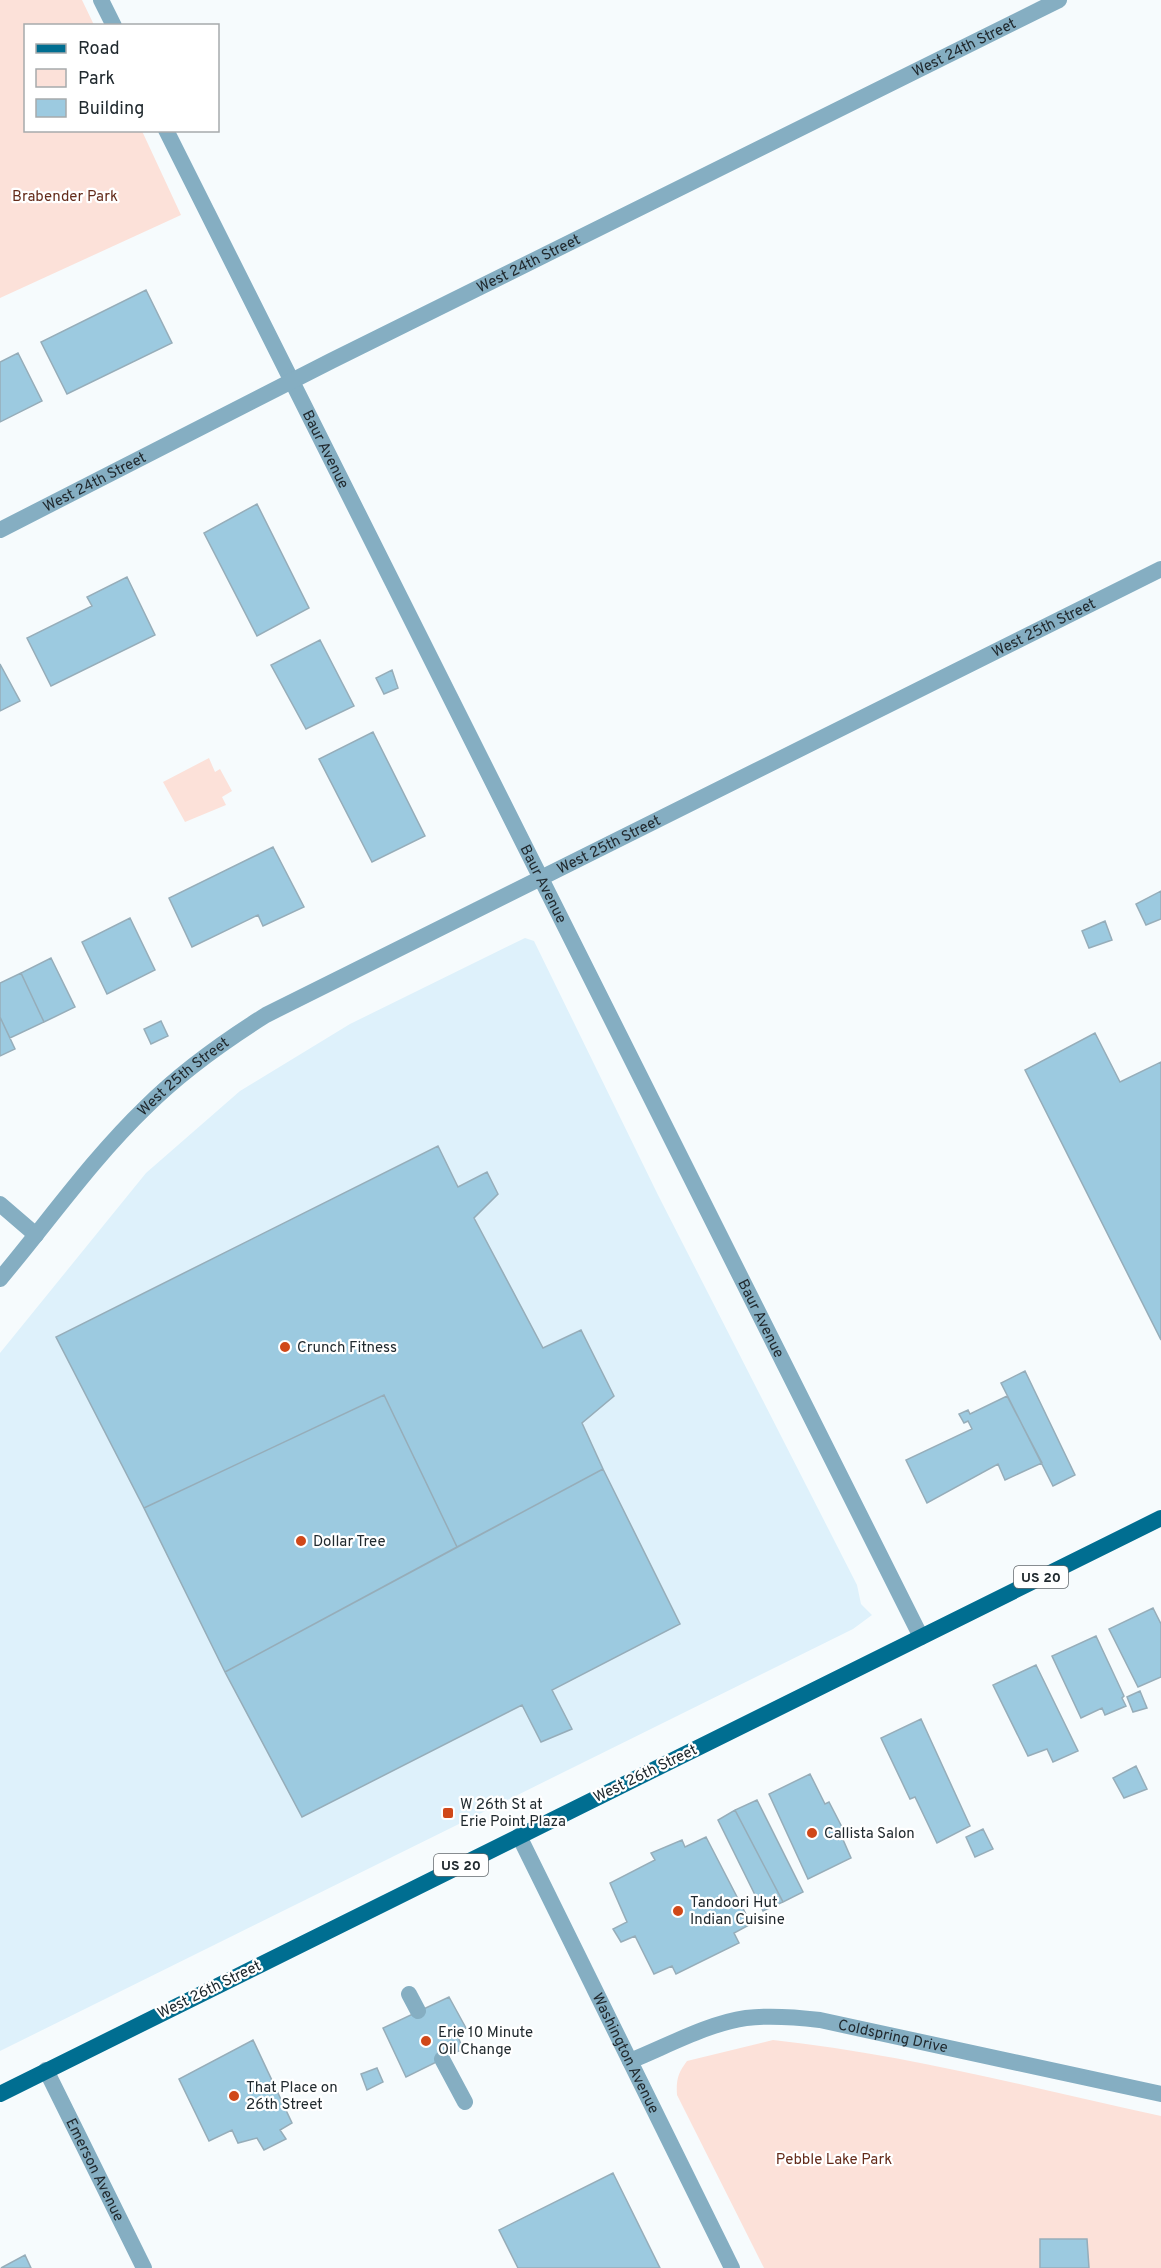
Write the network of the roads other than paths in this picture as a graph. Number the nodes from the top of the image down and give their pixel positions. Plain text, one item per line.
1 (101, 0) edge
2 (1059, 0) edge
3 (113, 24) edge
4 (167, 132) edge
5 (291, 381) junction
6 (0, 530) edge
7 (1161, 569) edge
8 (540, 877) junction
9 (0, 1204) edge
10 (36, 1236) junction
11 (0, 1279) edge
12 (1161, 1518) edge
13 (921, 1636) junction
14 (519, 1836) junction
15 (409, 1994) dead end
16 (418, 2011) dead end
17 (442, 2059) dead end
18 (630, 2061) junction
19 (46, 2070) junction
20 (0, 2094) edge
21 (1161, 2094) edge
22 (465, 2102) dead end
23 (144, 2268) edge
24 (732, 2268) edge

1 - 3 street
2 - 5 street, West 24th Street
4 - 5 street, Baur Avenue
5 - 6 street, West 24th Street
5 - 8 street, Baur Avenue
7 - 8 street, West 25th Street
8 - 10 street, West 25th Street
8 - 13 street, Baur Avenue
9 - 10 street
10 - 11 street, West 25th Street
12 - 13 main road, West 26th Street / US 20
13 - 14 main road, West 26th Street / US 20
14 - 18 street, Washington Avenue
14 - 19 main road, West 26th Street / US 20
15 - 16 street
17 - 22 street
18 - 21 street, Coldspring Drive
18 - 24 street, Washington Avenue
19 - 20 main road, West 26th Street / US 20
19 - 23 street, Emerson Avenue

